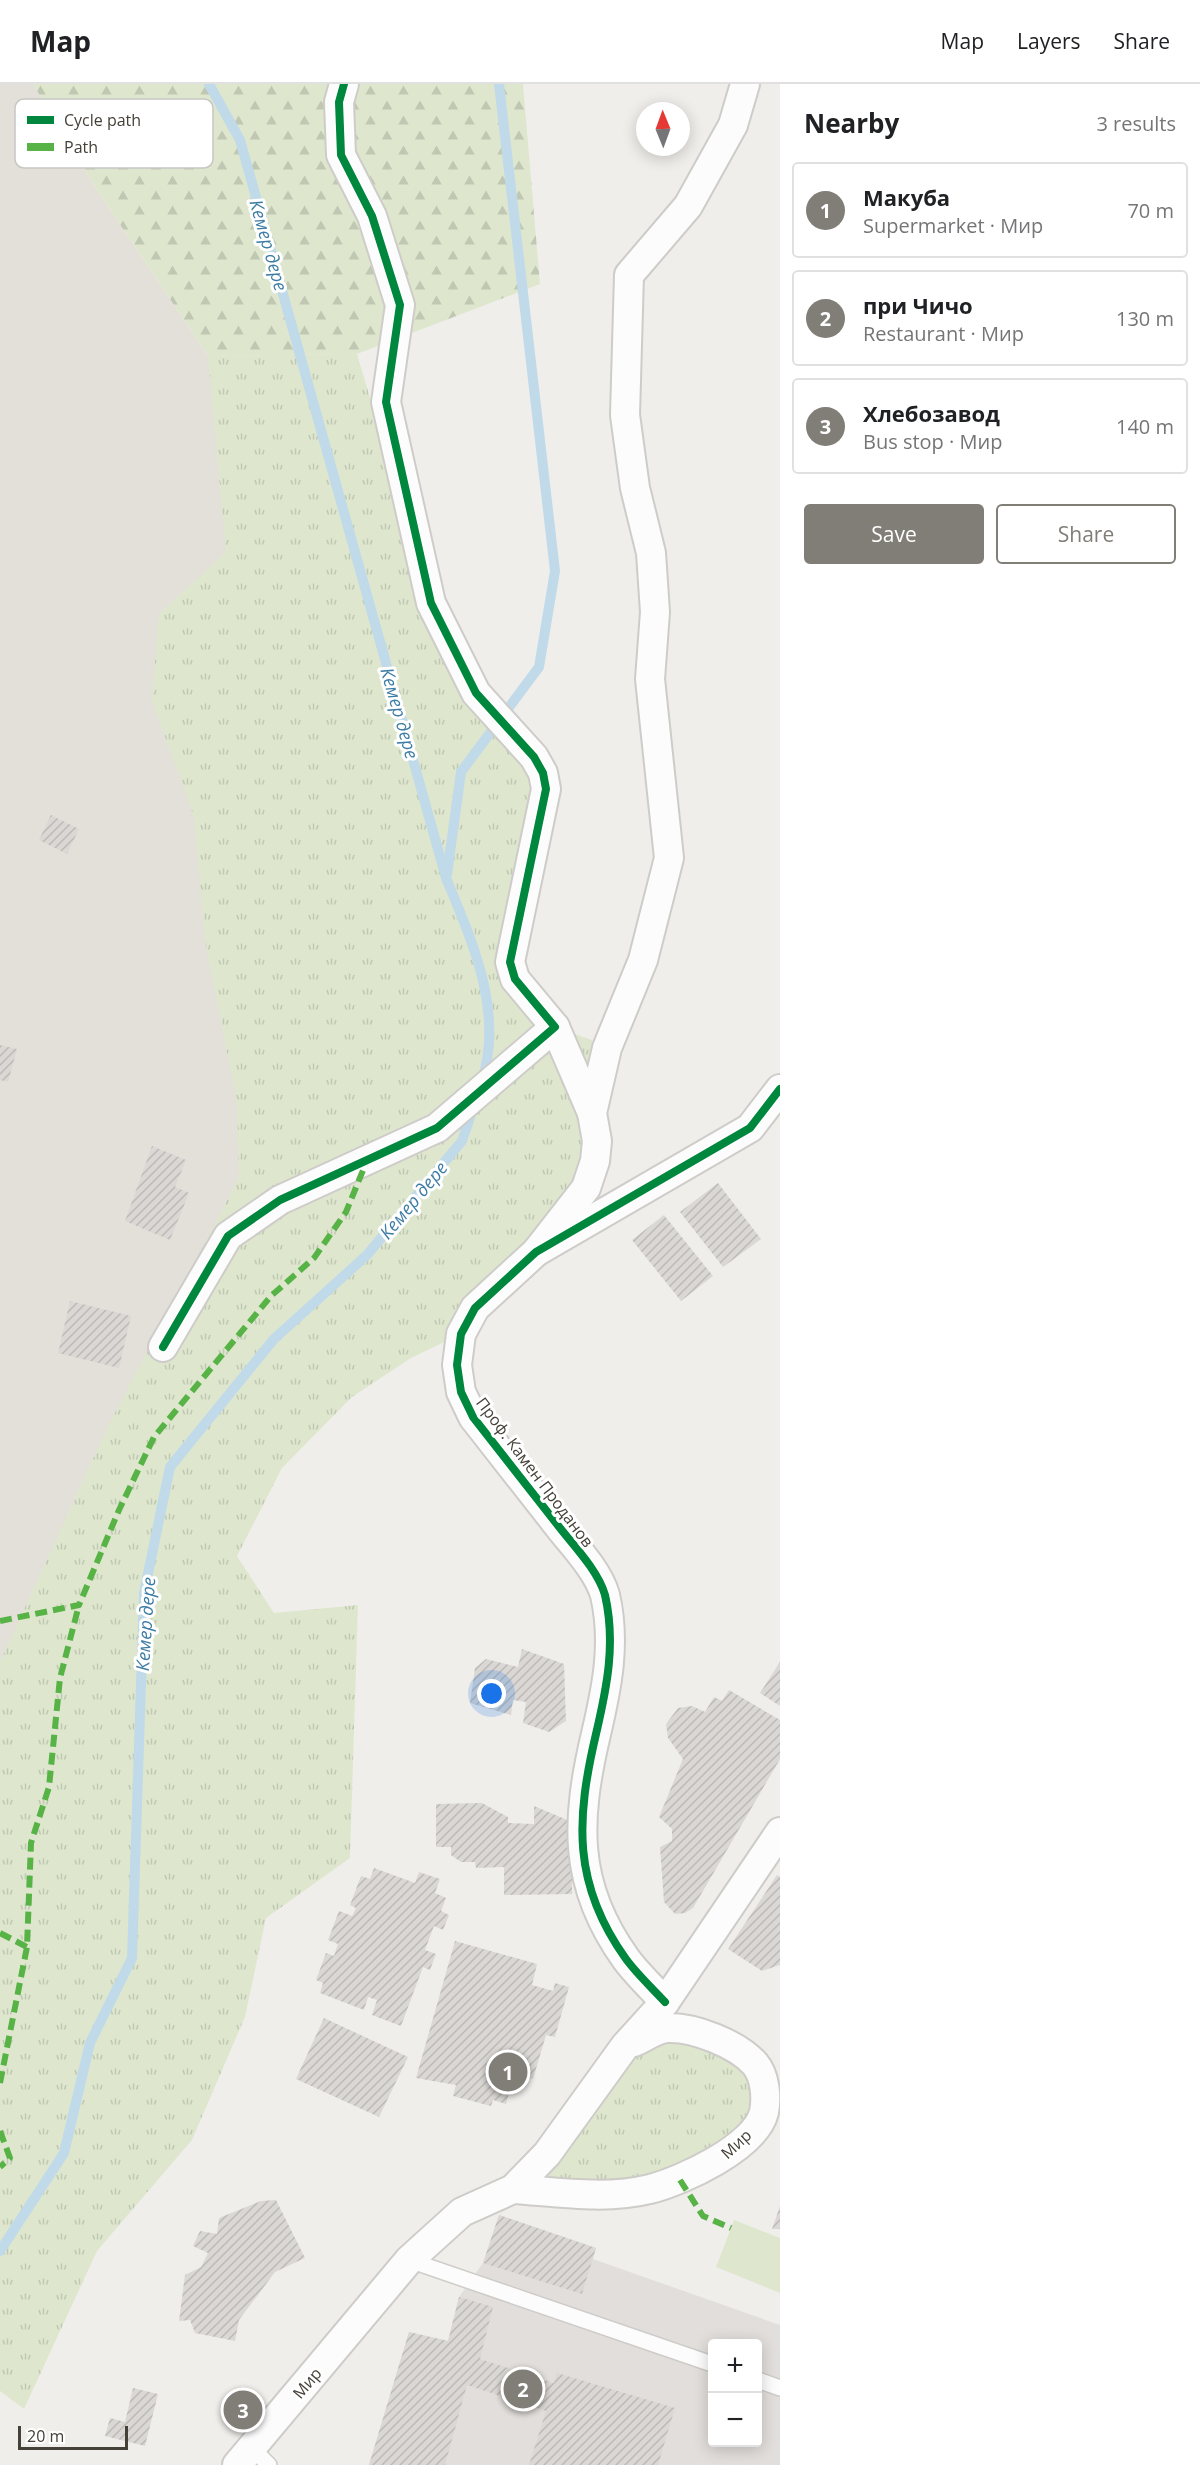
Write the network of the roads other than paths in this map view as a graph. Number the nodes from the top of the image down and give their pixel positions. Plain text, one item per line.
1 (344, 84) edge
2 (745, 84) edge
3 (555, 1027) junction
4 (780, 1089) edge
5 (592, 1113) junction
6 (536, 1252) junction
7 (163, 1347) dead end
8 (780, 1832) edge
9 (666, 2002) junction
10 (625, 2046) junction
11 (773, 2089) edge
12 (513, 2189) junction
13 (409, 2259) junction
14 (708, 2363) edge
15 (762, 2381) edge
16 (780, 2388) edge
17 (253, 2459) edge

1 - 3 street
2 - 5 street
3 - 5 street
3 - 7 street
4 - 6 street, Проф. Камен Проданов
5 - 6 street
6 - 9 street, Проф. Камен Проданов
8 - 9 street, Мир
9 - 10 street, Мир
10 - 11 street, Мир
10 - 12 street, Мир
11 - 12 street, Мир
12 - 13 street, Мир
13 - 14 lane
13 - 17 street, Мир
15 - 16 lane

